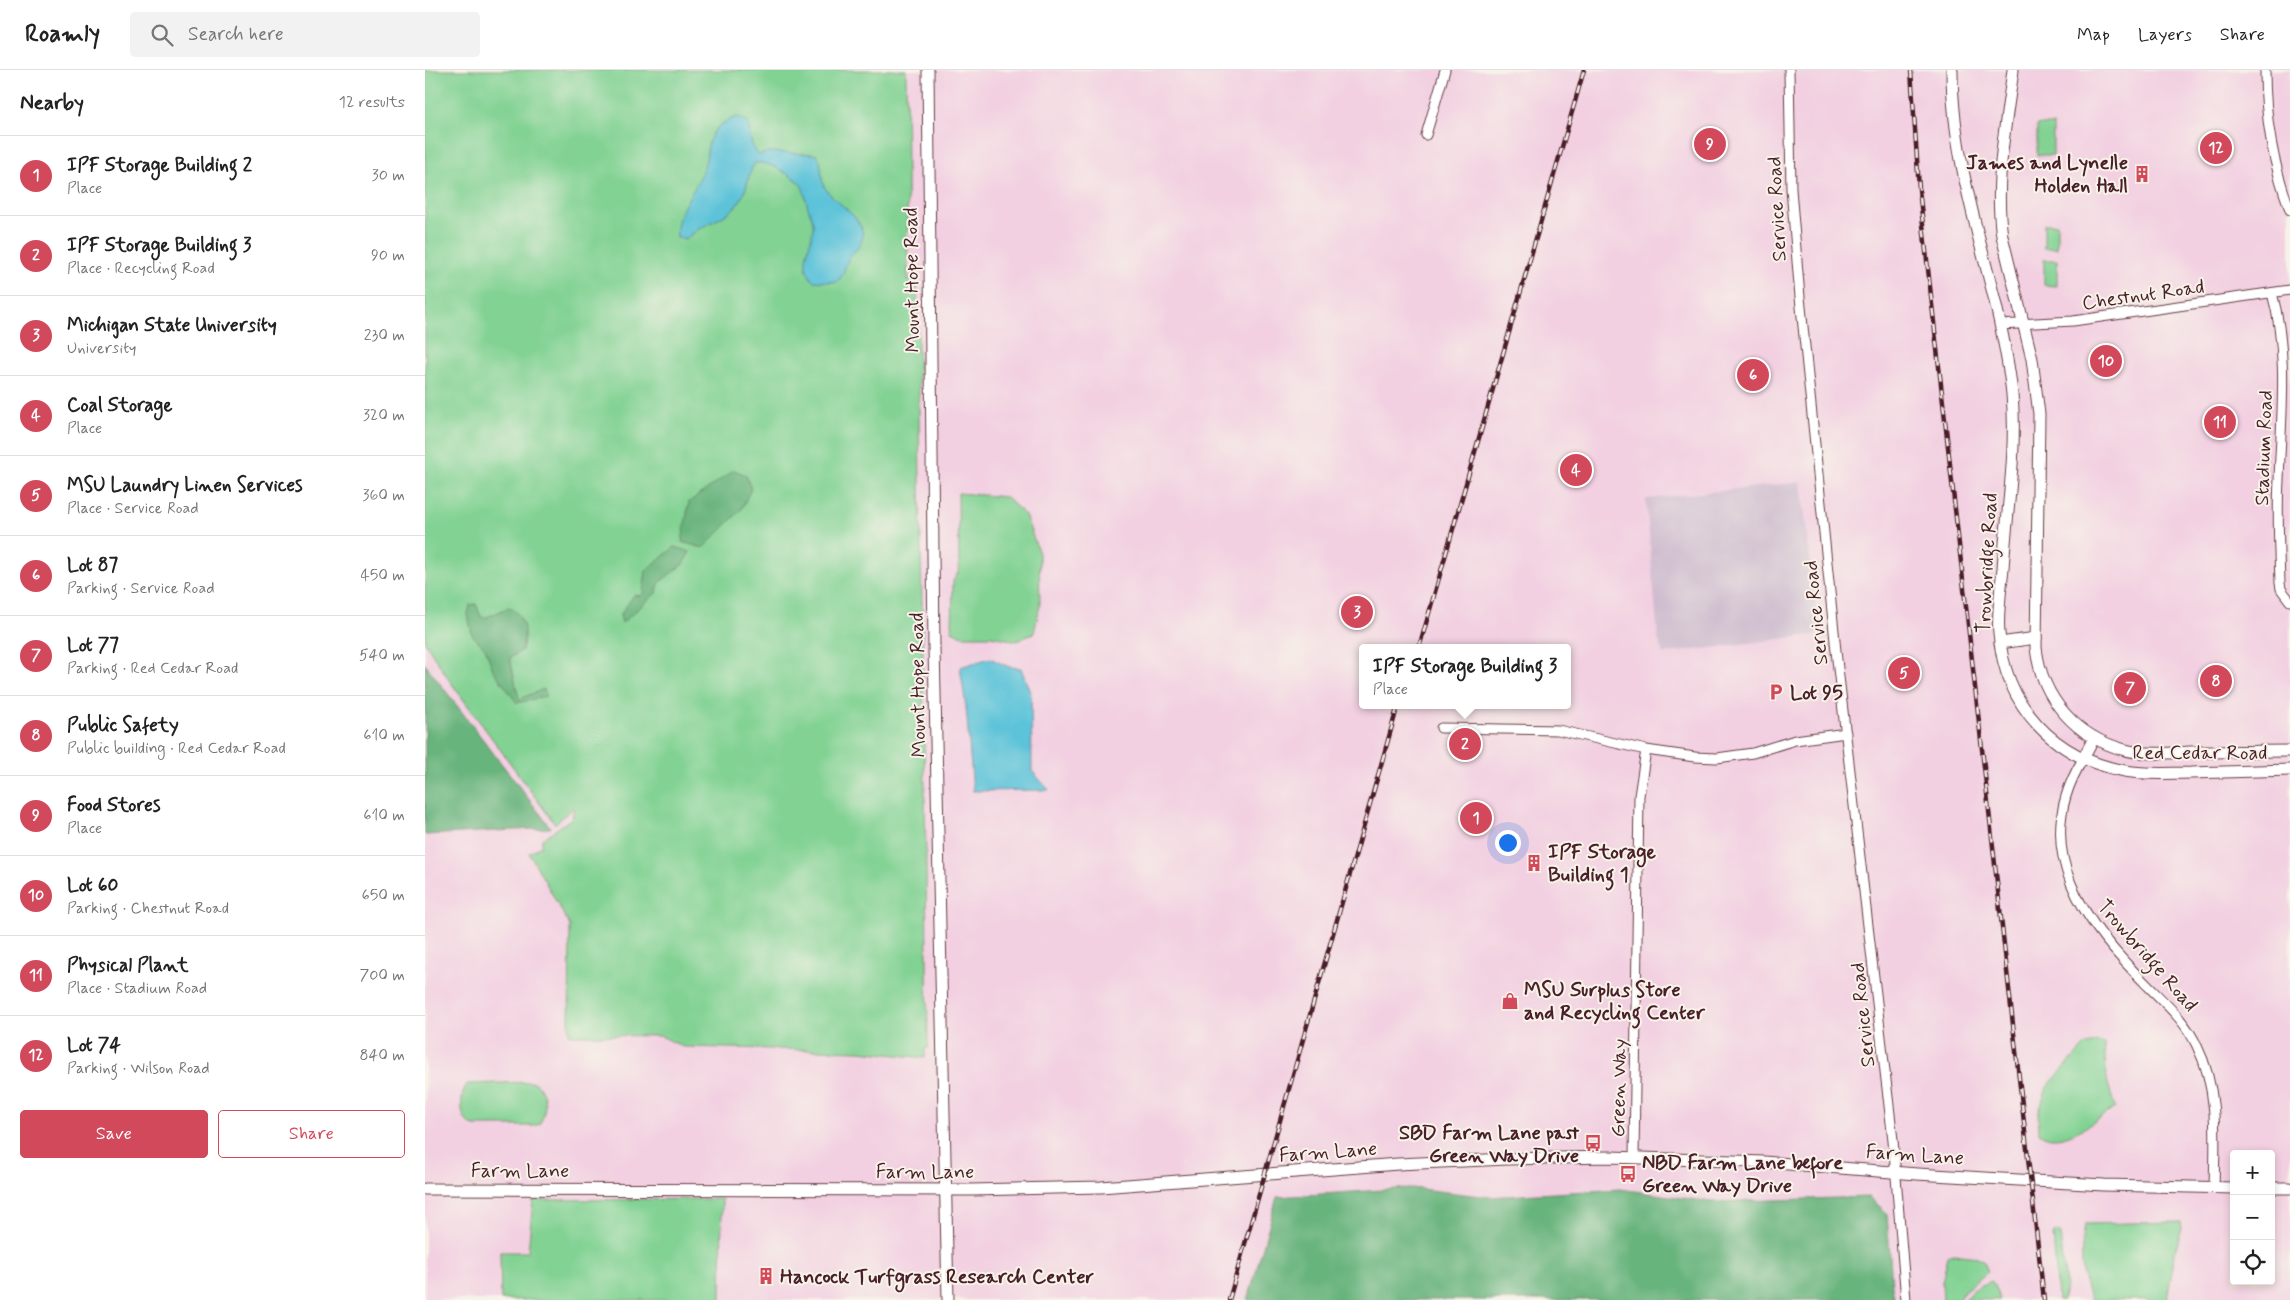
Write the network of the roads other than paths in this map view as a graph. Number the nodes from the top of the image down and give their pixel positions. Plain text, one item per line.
1 (928, 70) edge
2 (1445, 70) edge
3 (1789, 70) edge
4 (1952, 70) edge
5 (2013, 70) edge
6 (2265, 70) edge
7 (1426, 135) dead end
8 (2290, 210) edge
9 (2290, 290) edge
10 (2272, 293) junction
11 (2024, 324) junction
12 (2000, 325) junction
13 (2290, 601) edge
14 (2036, 638) junction
15 (2000, 643) junction
16 (1441, 728) dead end
17 (1846, 733) junction
18 (2094, 738) junction
19 (1646, 750) junction
20 (2290, 750) edge
21 (2262, 751) junction
22 (2154, 753) junction
23 (2083, 759) junction
24 (2290, 770) edge
25 (2262, 771) junction
26 (2155, 774) junction
27 (1634, 1158) junction
28 (1897, 1172) junction
29 (2214, 1188) junction
30 (2230, 1188) edge
31 (2275, 1188) edge
32 (2290, 1188) edge
33 (425, 1189) edge
34 (946, 1190) junction
35 (948, 1300) edge
36 (1906, 1300) edge

1 - 34 street, Mount Hope Road
2 - 7 street
3 - 17 street, Service Road
4 - 12 street, Trowbridge Road
5 - 11 street
6 - 8 street
9 - 10 street, Chestnut Road
10 - 11 street, Chestnut Road
10 - 13 street, Stadium Road
11 - 12 street, Chestnut Road
11 - 14 street
12 - 15 street, Trowbridge Road
14 - 15 street
14 - 18 street
15 - 23 street, Trowbridge Road
16 - 19 street
17 - 19 street
17 - 28 street, Service Road
18 - 22 street, Red Cedar Road
18 - 23 street
19 - 27 street, Green Way
20 - 21 street, Red Cedar Road
21 - 22 street, Red Cedar Road
21 - 25 street
22 - 26 street
23 - 26 street, Red Cedar Road
23 - 29 street, Trowbridge Road
24 - 25 street, Red Cedar Road
25 - 26 street, Red Cedar Road
27 - 28 street, Farm Lane
27 - 34 street, Farm Lane
28 - 29 street, Farm Lane
28 - 36 street, Service Road
29 - 30 street, Farm Lane
31 - 32 street
33 - 34 street, Farm Lane
34 - 35 street, Mount Hope Road

